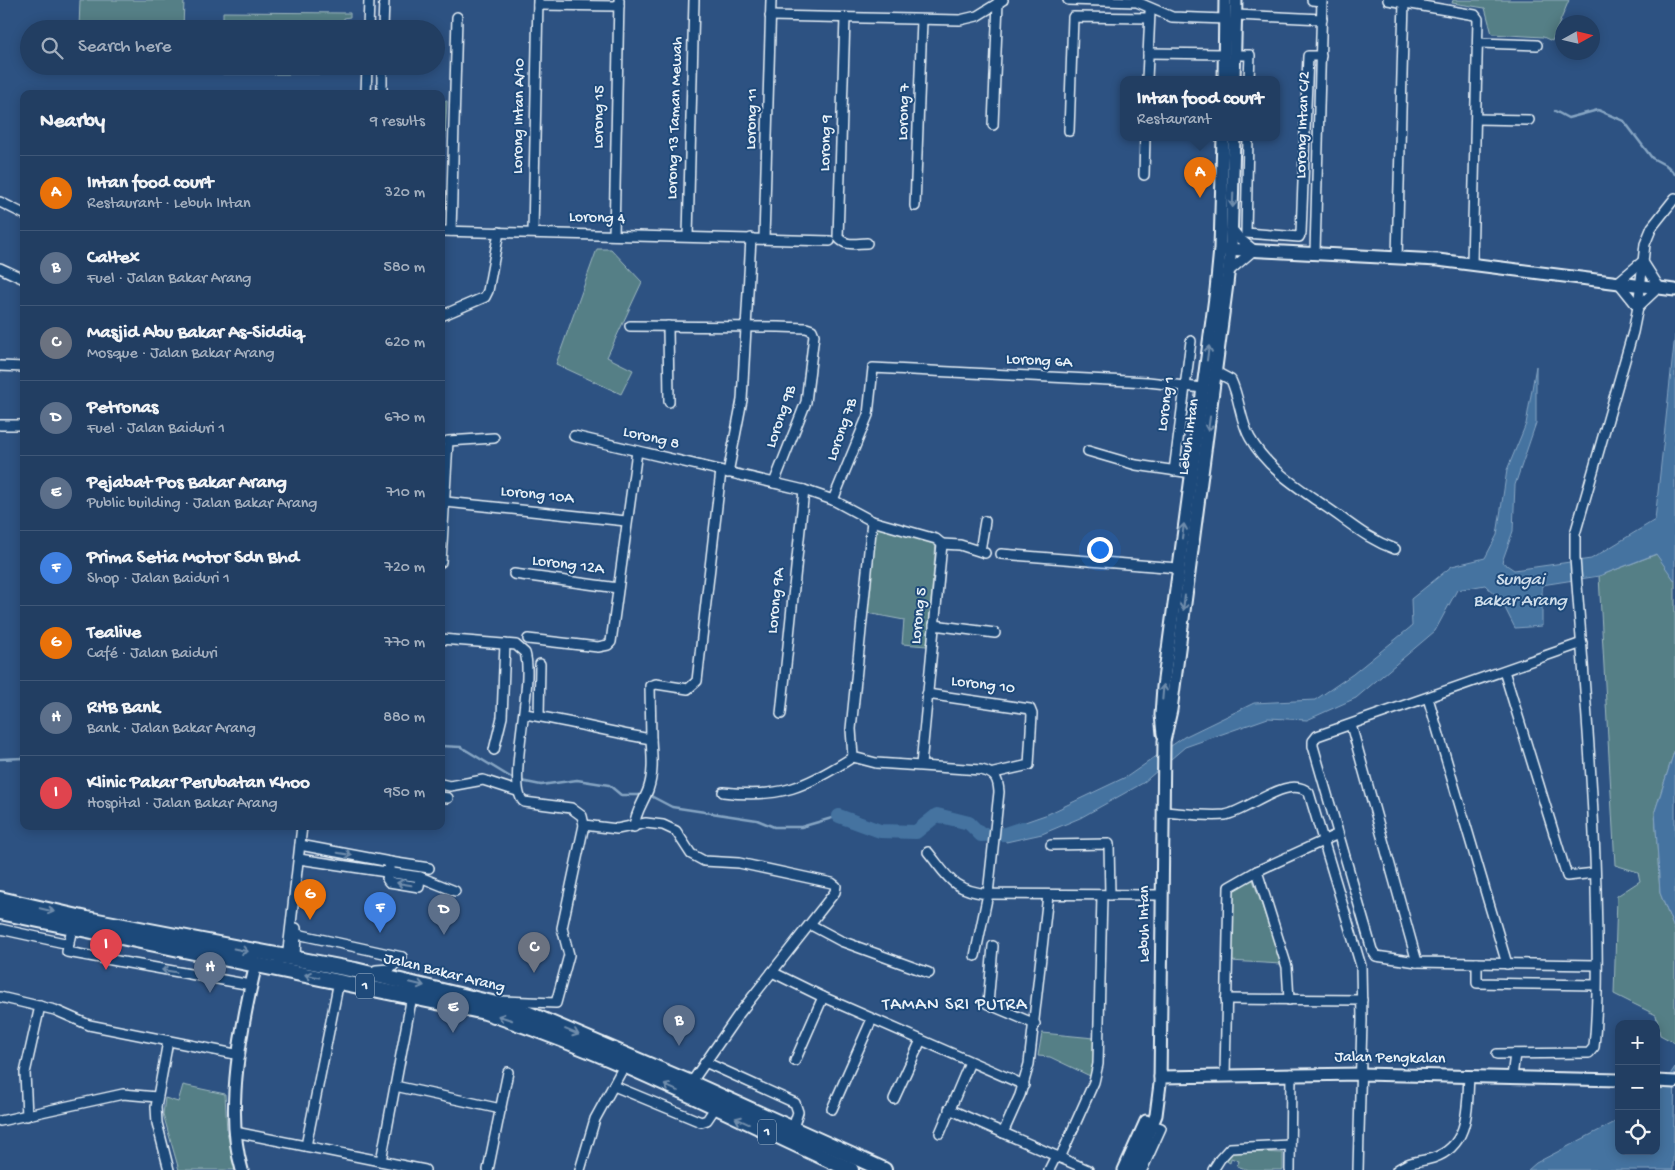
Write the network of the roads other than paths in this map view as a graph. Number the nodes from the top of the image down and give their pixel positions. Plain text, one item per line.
1 (370, 0) edge
2 (384, 0) edge
3 (694, 0) edge
4 (771, 0) edge
5 (1068, 0) edge
6 (1226, 0) edge
7 (1236, 0) edge
8 (1312, 0) edge
9 (1322, 0) edge
10 (1388, 0) edge
11 (1000, 1) edge
12 (1404, 1) junction
13 (538, 2) edge
14 (619, 3) edge
15 (1152, 7) junction
16 (770, 16) junction
17 (457, 17) dead end
18 (1230, 17) junction
19 (845, 18) junction
20 (1149, 18) junction
21 (1322, 19) junction
22 (369, 20) edge
23 (383, 20) edge
24 (922, 20) junction
25 (1479, 43) junction
26 (1537, 45) dead end
27 (1148, 53) junction
28 (1229, 54) junction
29 (1321, 56) junction
30 (366, 75) edge
31 (382, 75) edge
32 (1147, 76) edge
33 (1225, 76) edge
34 (1233, 76) edge
35 (1249, 76) edge
36 (366, 90) edge
37 (382, 90) edge
38 (1476, 119) junction
39 (1529, 120) dead end
40 (993, 125) dead end
41 (1069, 131) dead end
42 (1145, 141) edge
43 (1223, 141) edge
44 (1234, 141) edge
45 (1248, 141) edge
46 (1234, 169) junction
47 (1247, 170) junction
48 (1304, 172) junction
49 (1317, 172) junction
50 (1144, 174) dead end
51 (1223, 188) junction
52 (1675, 198) edge
53 (0, 202) edge
54 (915, 206) dead end
55 (20, 212) edge
56 (1232, 229) junction
57 (446, 231) edge
58 (499, 232) junction
59 (532, 232) junction
60 (614, 234) junction
61 (688, 236) junction
62 (751, 238) junction
63 (764, 238) junction
64 (830, 241) dead end
65 (867, 243) dead end
66 (1225, 249) junction
67 (1254, 250) junction
68 (1315, 252) junction
69 (1397, 257) junction
70 (1643, 262) junction
71 (1472, 263) junction
72 (0, 268) edge
73 (1228, 272) junction
74 (20, 277) edge
75 (1618, 282) junction
76 (1641, 284) junction
77 (1668, 289) edge
78 (1638, 307) junction
79 (445, 314) edge
80 (630, 326) dead end
81 (668, 326) junction
82 (745, 326) junction
83 (1191, 341) dead end
84 (0, 366) edge
85 (20, 367) edge
86 (873, 368) joint
87 (1216, 372) junction
88 (1185, 385) junction
89 (1203, 388) junction
90 (669, 402) dead end
91 (0, 424) edge
92 (20, 425) edge
93 (574, 436) dead end
94 (494, 438) dead end
95 (445, 440) edge
96 (637, 451) junction
97 (1088, 451) dead end
98 (1174, 471) junction
99 (724, 472) junction
100 (1191, 473) junction
101 (774, 483) junction
102 (804, 490) junction
103 (833, 500) junction
104 (446, 502) junction
105 (445, 514) edge
106 (626, 521) junction
107 (872, 521) junction
108 (985, 521) dead end
109 (942, 544) junction
110 (1395, 549) dead end
111 (1001, 554) dead end
112 (1178, 568) junction
113 (514, 574) dead end
114 (618, 588) junction
115 (934, 625) junction
116 (995, 633) dead end
117 (445, 639) edge
118 (528, 640) dead end
119 (1582, 643) junction
120 (505, 644) junction
121 (540, 664) dead end
122 (1504, 671) junction
123 (927, 694) junction
124 (1428, 698) junction
125 (525, 714) junction
126 (781, 714) dead end
127 (538, 716) junction
128 (1351, 725) junction
129 (651, 739) junction
130 (1164, 744) junction
131 (494, 750) dead end
132 (853, 757) junction
133 (921, 765) junction
134 (994, 774) junction
135 (445, 785) edge
136 (517, 788) junction
137 (723, 792) dead end
138 (1163, 812) junction
139 (584, 825) junction
140 (634, 827) junction
141 (302, 830) edge
142 (1338, 834) junction
143 (1325, 839) junction
144 (300, 845) junction
145 (1051, 845) dead end
146 (928, 852) dead end
147 (299, 859) junction
148 (390, 862) junction
149 (429, 868) dead end
150 (1256, 871) junction
151 (388, 872) junction
152 (1595, 872) junction
153 (455, 891) dead end
154 (988, 894) junction
155 (1048, 895) junction
156 (1106, 895) junction
157 (1162, 895) junction
158 (0, 898) edge
159 (0, 912) edge
160 (294, 913) junction
161 (811, 925) junction
162 (72, 928) junction
163 (0, 929) edge
164 (297, 934) junction
165 (993, 946) dead end
166 (68, 948) junction
167 (975, 956) dead end
168 (291, 959) junction
169 (1417, 962) junction
170 (1476, 963) junction
171 (256, 964) junction
172 (1507, 964) junction
173 (1596, 965) junction
174 (355, 970) junction
175 (772, 972) junction
176 (929, 973) dead end
177 (339, 981) junction
178 (252, 985) junction
179 (1596, 985) junction
180 (412, 996) junction
181 (0, 997) edge
182 (823, 997) junction
183 (1226, 999) junction
184 (484, 1000) junction
185 (1289, 1000) junction
186 (1362, 1000) junction
187 (40, 1006) junction
188 (872, 1019) junction
189 (1035, 1024) junction
190 (921, 1040) junction
191 (168, 1041) junction
192 (1496, 1054) dead end
193 (1515, 1054) junction
194 (240, 1055) junction
195 (795, 1061) dead end
196 (705, 1062) junction
197 (970, 1062) junction
198 (624, 1066) junction
199 (508, 1072) dead end
200 (1291, 1074) junction
201 (1361, 1074) junction
202 (1225, 1075) junction
203 (1469, 1076) junction
204 (1160, 1077) junction
205 (1512, 1078) junction
206 (1615, 1080) edge
207 (1660, 1081) edge
208 (691, 1082) junction
209 (1675, 1082) edge
210 (1024, 1085) junction
211 (396, 1086) junction
212 (614, 1086) junction
213 (157, 1097) junction
214 (894, 1099) dead end
215 (1155, 1107) junction
216 (715, 1108) junction
217 (501, 1109) junction
218 (832, 1109) dead end
219 (948, 1109) junction
220 (27, 1116) junction
221 (0, 1121) edge
222 (1152, 1125) junction
223 (793, 1128) junction
224 (235, 1132) junction
225 (940, 1133) dead end
226 (1004, 1133) junction
227 (1290, 1145) junction
228 (306, 1146) junction
229 (821, 1149) junction
230 (1058, 1157) junction
231 (381, 1162) junction
232 (169, 1170) edge
233 (242, 1170) edge
234 (425, 1170) edge
235 (488, 1170) edge
236 (580, 1170) edge
237 (851, 1170) edge
238 (884, 1170) edge
239 (1049, 1170) edge
240 (1088, 1170) edge
241 (1124, 1170) edge
242 (1133, 1170) edge
243 (1142, 1170) edge
244 (1213, 1170) edge
245 (1290, 1170) edge
246 (1358, 1170) edge
247 (1397, 1170) edge

1 - 22 street
2 - 23 street
3 - 61 street, Lorong 13 Taman Mewah
4 - 16 street, Lorong 11
5 - 15 street
6 - 18 main road
7 - 18 main road
8 - 9 street
9 - 21 street, Lorong Intan C/2
10 - 12 street
11 - 24 street
11 - 40 street
12 - 25 street
12 - 69 street
13 - 14 street
13 - 59 street, Lorong Intan A/10
14 - 60 street, Lorong 15
15 - 18 street
15 - 20 street
16 - 19 street
16 - 63 street, Lorong 11
17 - 57 street
18 - 21 street
18 - 28 main road
19 - 24 street
19 - 65 street, Lorong 9
20 - 27 street
20 - 41 street
21 - 29 street, Lorong Intan C/2
24 - 54 street, Lorong 7
25 - 26 street
25 - 38 street
27 - 28 street
27 - 32 street
28 - 33 main road
28 - 34 main road
28 - 35 street
29 - 48 street
29 - 49 street, Lorong Intan C/2
30 - 36 street
31 - 37 street
38 - 39 street
38 - 71 street
42 - 50 street
43 - 51 main road, Lebuh Intan
44 - 46 main road, Lebuh Intan
45 - 47 street
46 - 47 street
46 - 51 main road
46 -> 56 main road, Lebuh Intan
47 - 48 street
48 - 49 street
49 - 68 street, Lorong Intan C/2
51 - 66 main road, Lebuh Intan
52 - 70 street
53 - 55 street
56 - 66 main road, Lebuh Intan
56 - 67 street
57 - 58 street, Lorong 4
58 - 59 street, Lorong 4
58 - 79 street
59 - 60 street, Lorong 4
60 - 61 street, Lorong 4
61 - 62 street, Lorong 4
62 - 63 street, Lorong 4
62 - 82 street
63 - 64 street, Lorong 4
66 - 67 main road
66 - 73 main road, Lebuh Intan
89 -> 66 main road, Lebuh Intan
67 - 68 main road
67 - 73 street
68 - 69 main road
69 - 71 main road
70 - 75 street
70 - 76 street
70 - 77 street
71 - 75 main road
72 - 74 street
73 - 87 main road, Lebuh Intan
75 - 76 main road
75 - 78 street
76 - 77 main road
76 - 78 street
77 - 78 street
78 - 119 street
80 - 81 street
81 - 82 street
81 - 90 street
82 - 99 street
82 - 101 street, Lorong 9B
83 - 88 street, Lorong 1
84 - 85 street
86 - 88 street, Lorong 6A
86 - 103 street, Lorong 7B
87 - 110 street
87 -> 130 main road, Lebuh Intan
88 - 89 street, Lorong 6A
88 - 98 street, Lorong 1
89 - 100 main road, Lebuh Intan
91 - 92 street
93 - 96 street, Lorong 8
94 - 95 street
95 - 104 street
96 - 99 street, Lorong 8
96 - 106 street
97 - 98 street
98 - 100 street
99 - 101 street, Lorong 8
99 - 129 street
112 -> 100 main road, Lebuh Intan
101 - 102 street, Lorong 8
102 - 103 street, Lorong 8
102 - 126 street, Lorong 9A
103 - 107 street, Lorong 8
104 - 105 street
104 - 106 street, Lorong 10A
106 - 114 street
107 - 109 street
107 - 132 street
108 - 109 street
109 - 115 street, Lorong 5
111 - 112 street
130 -> 112 main road, Lebuh Intan
113 - 114 street, Lorong 12A
114 - 118 street
115 - 116 street
115 - 123 street, Lorong 5
117 - 120 street
119 - 122 street
119 - 152 street
120 - 125 street
120 - 131 street
121 - 127 street
122 - 124 street
122 - 152 street
123 - 133 street, Lorong 5
123 - 134 street, Lorong 10
124 - 128 street
124 - 172 street
125 - 127 street
125 - 136 street
127 - 129 street
128 - 142 street
128 - 169 street
129 - 140 street
130 - 138 main road, Lebuh Intan
132 - 133 street
132 - 137 street
133 - 134 street
134 - 154 street
135 - 136 street
136 - 139 street
138 - 143 street
138 - 157 main road, Lebuh Intan
139 - 140 street
139 - 184 street
140 - 161 street
141 - 144 street
142 - 143 street
142 - 169 street
143 - 150 street
143 - 186 street
144 - 147 street
144 -> 148 street
145 - 156 street
146 - 154 street
147 - 151 street
147 - 160 street
148 - 149 street
148 - 151 street
150 - 183 street
150 - 185 street
151 - 153 street
152 - 173 street
154 - 155 street
154 - 167 street
155 - 156 street
155 - 189 street
156 - 157 street
156 - 230 street
157 - 204 main road, Lebuh Intan
158 -> 168 main road, Jalan Bakar Arang / 1
159 - 162 main road, Jalan Bakar Arang / 1
160 - 164 street
160 - 168 street
161 - 175 street
161 - 176 street
162 - 166 street
162 - 171 main road, Jalan Bakar Arang / 1
163 - 166 street
164 - 168 street
164 - 174 street
165 - 189 street
178 -> 166 street
168 - 174 main road, Jalan Bakar Arang / 1
169 - 170 street
170 - 172 street
170 - 179 street
177 -> 171 main road, Jalan Bakar Arang / 1
171 - 178 main road
172 - 173 street
173 - 179 street
174 -> 184 main road, Jalan Bakar Arang / 1
175 - 182 street
175 - 196 street
177 - 180 main road, Jalan Bakar Arang / 1
177 - 228 street
178 - 194 main road
179 - 193 street
198 -> 180 main road, Jalan Bakar Arang / 1
180 - 211 street
181 - 187 street
182 - 188 street
182 - 195 street
183 - 185 street
183 - 202 street
184 -> 208 main road, Jalan Bakar Arang / 1
185 - 186 street
186 - 201 street
187 - 191 street
187 - 220 street
188 - 190 street
188 - 218 street
189 - 210 street
190 - 197 street
190 - 214 street
191 - 194 street
191 - 213 street
192 - 193 street
193 - 205 street
194 - 224 main road
196 - 208 street
196 - 223 street
197 - 210 street
197 - 219 street
198 - 212 street
216 -> 198 main road, Jalan Bakar Arang / 1
199 - 217 street
200 - 201 main road, Jalan Pengkalan
200 - 202 main road, Jalan Pengkalan
200 - 227 street
201 - 203 main road, Jalan Pengkalan
201 - 246 street
202 - 204 main road, Jalan Pengkalan
203 - 205 main road, Jalan Pengkalan
203 - 247 street
204 - 215 main road, Lebuh Intan
205 - 206 main road, Jalan Pengkalan
207 - 209 main road
208 - 223 main road, Jalan Bakar Arang / 1
210 - 226 street
211 - 217 street
211 - 231 street
212 - 216 street
212 - 236 street
213 - 220 street
213 - 232 street
215 - 222 main road, Lebuh Intan
215 - 241 main road, Lebuh Intan
229 -> 216 main road, Jalan Bakar Arang / 1
217 - 235 street
219 - 225 street
219 - 226 street
220 - 221 street
222 - 242 main road, Lebuh Intan
222 - 243 street
223 - 229 main road, Jalan Bakar Arang / 1
224 - 228 street
224 - 233 main road
226 - 230 street
227 - 244 street
227 - 245 street
228 - 231 street
229 - 237 main road, Jalan Bakar Arang / 1
229 - 238 main road, Jalan Bakar Arang / 1
230 - 239 street
230 - 240 street
231 - 234 street

